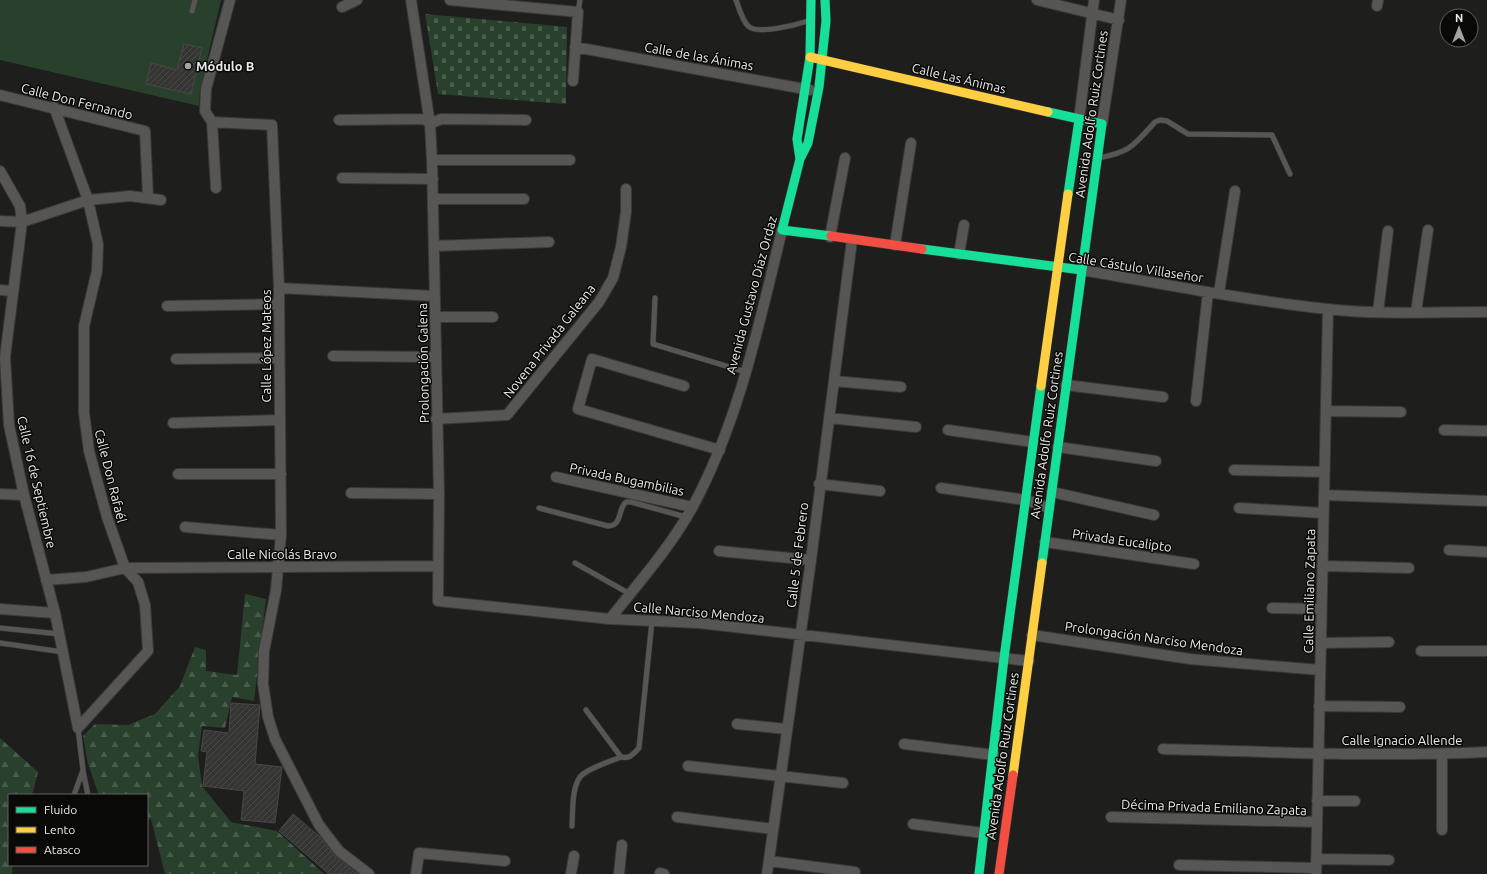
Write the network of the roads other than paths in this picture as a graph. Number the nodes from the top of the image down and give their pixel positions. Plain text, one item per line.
1 (195, 0) edge
2 (230, 0) edge
3 (357, 0) edge
4 (411, 0) edge
5 (450, 0) edge
6 (580, 0) edge
7 (736, 0) edge
8 (811, 0) edge
9 (825, 0) edge
10 (1037, 0) edge
11 (1094, 0) edge
12 (1121, 0) edge
13 (342, 7) dead end
14 (192, 11) dead end
15 (578, 12) junction
16 (1092, 14) junction
17 (811, 20) junction
18 (1118, 20) junction
19 (576, 47) junction
20 (810, 57) junction
21 (823, 60) junction
22 (573, 82) dead end
23 (805, 88) junction
24 (818, 91) junction
25 (0, 95) edge
26 (54, 107) junction
27 (338, 120) dead end
28 (526, 120) dead end
29 (1078, 120) junction
30 (212, 122) junction
31 (430, 124) junction
32 (1102, 124) junction
33 (911, 143) dead end
34 (845, 158) dead end
35 (1097, 158) junction
36 (800, 159) junction
37 (432, 160) junction
38 (570, 160) dead end
39 (0, 171) edge
40 (1290, 174) dead end
41 (342, 178) dead end
42 (433, 179) junction
43 (216, 188) dead end
44 (626, 189) dead end
45 (1235, 191) dead end
46 (148, 197) junction
47 (432, 199) junction
48 (524, 199) dead end
49 (88, 200) junction
50 (161, 200) dead end
51 (0, 221) edge
52 (22, 222) junction
53 (964, 225) dead end
54 (782, 230) junction
55 (1428, 230) dead end
56 (1388, 231) dead end
57 (830, 237) junction
58 (852, 240) junction
59 (549, 242) dead end
60 (895, 245) junction
61 (434, 246) junction
62 (959, 254) junction
63 (1057, 267) junction
64 (1082, 270) junction
65 (279, 288) junction
66 (0, 290) edge
67 (13, 291) junction
68 (1208, 292) junction
69 (1219, 293) junction
70 (435, 296) junction
71 (655, 298) dead end
72 (279, 304) junction
73 (167, 306) dead end
74 (1328, 309) junction
75 (1378, 312) junction
76 (1416, 312) junction
77 (1487, 312) edge
78 (435, 317) junction
79 (493, 317) dead end
80 (333, 356) dead end
81 (3, 357) edge
82 (435, 357) junction
83 (278, 358) junction
84 (176, 359) dead end
85 (746, 372) junction
86 (834, 381) junction
87 (1066, 385) junction
88 (684, 386) dead end
89 (901, 387) dead end
90 (1163, 397) dead end
91 (1196, 401) dead end
92 (1326, 411) junction
93 (1401, 412) dead end
94 (829, 418) junction
95 (436, 419) junction
96 (280, 420) junction
97 (173, 423) dead end
98 (4, 424) edge
99 (916, 427) dead end
100 (948, 430) dead end
101 (1444, 430) dead end
102 (1487, 431) edge
103 (1033, 442) junction
104 (1058, 447) junction
105 (720, 450) junction
106 (1156, 461) dead end
107 (1234, 470) dead end
108 (1324, 472) junction
109 (178, 474) dead end
110 (281, 474) junction
111 (556, 477) dead end
112 (820, 484) junction
113 (941, 488) dead end
114 (880, 491) dead end
115 (1052, 492) junction
116 (351, 493) dead end
117 (0, 494) edge
118 (439, 494) junction
119 (24, 495) junction
120 (1324, 495) junction
121 (1026, 500) junction
122 (1487, 501) edge
123 (692, 507) junction
124 (539, 508) dead end
125 (1049, 508) junction
126 (1239, 508) dead end
127 (1319, 513) junction
128 (1154, 515) dead end
129 (686, 517) junction
130 (185, 527) dead end
131 (281, 535) junction
132 (1045, 542) junction
133 (1449, 550) dead end
134 (719, 551) dead end
135 (1487, 552) edge
136 (811, 560) junction
137 (575, 562) dead end
138 (1194, 564) dead end
139 (438, 566) junction
140 (1322, 566) junction
141 (278, 567) junction
142 (125, 568) junction
143 (1409, 568) dead end
144 (46, 580) junction
145 (630, 594) junction
146 (438, 601) joint
147 (1272, 608) dead end
148 (0, 609) edge
149 (1321, 609) junction
150 (55, 613) junction
151 (610, 619) junction
152 (652, 621) junction
153 (0, 628) edge
154 (60, 634) junction
155 (800, 635) junction
156 (1032, 635) junction
157 (1389, 642) dead end
158 (0, 643) edge
159 (1321, 643) junction
160 (1421, 650) dead end
161 (1487, 651) edge
162 (64, 652) junction
163 (1004, 658) junction
164 (1029, 661) junction
165 (1320, 670) junction
166 (1319, 706) junction
167 (1400, 707) dead end
168 (586, 710) dead end
169 (1009, 721) junction
170 (737, 724) dead end
171 (78, 728) junction
172 (786, 729) junction
173 (904, 744) dead end
174 (1163, 749) dead end
175 (1487, 752) edge
176 (1318, 753) junction
177 (1442, 754) junction
178 (994, 755) junction
179 (621, 757) junction
180 (688, 766) dead end
181 (83, 770) junction
182 (781, 777) junction
183 (842, 783) dead end
184 (74, 794) edge
185 (88, 794) edge
186 (1317, 801) junction
187 (1355, 802) dead end
188 (677, 817) dead end
189 (1110, 817) dead end
190 (1317, 822) junction
191 (912, 824) dead end
192 (572, 826) dead end
193 (773, 829) junction
194 (1442, 830) dead end
195 (983, 833) junction
196 (622, 845) dead end
197 (574, 856) dead end
198 (1389, 860) dead end
199 (505, 861) dead end
200 (769, 861) junction
201 (1179, 865) dead end
202 (1316, 867) edge
203 (855, 872) dead end
204 (369, 874) edge
205 (416, 874) edge
206 (571, 874) edge
207 (619, 874) edge
208 (767, 874) edge
209 (979, 874) edge
210 (999, 874) edge

1 - 14 lane
2 - 30 street
3 - 13 street
4 - 31 street, Prolongación Galena
5 - 15 street
6 - 15 lane
7 - 17 lane
8 - 17 street, Avenida Gustavo Díaz Ordaz
9 - 21 street, Avenida Gustavo Díaz Ordaz
10 - 16 street
11 - 16 street, Avenida Adolfo Ruiz Cortines
12 - 18 street, Avenida Adolfo Ruiz Cortines
15 - 19 street
16 - 18 street
16 - 29 street, Avenida Adolfo Ruiz Cortines
17 - 20 street, Avenida Gustavo Díaz Ordaz
18 - 32 street, Avenida Adolfo Ruiz Cortines
19 - 22 street
19 - 23 street, Calle de las Ánimas
20 - 21 street, Calle Las Ánimas
20 - 23 street, Avenida Gustavo Díaz Ordaz
21 - 24 street, Avenida Gustavo Díaz Ordaz
21 - 29 street, Calle Las Ánimas
23 - 24 street, Calle de las Ánimas
23 - 36 street, Avenida Gustavo Díaz Ordaz
24 - 36 street, Avenida Gustavo Díaz Ordaz
25 - 26 street, Calle Don Fernando
26 - 46 street, Calle Don Fernando
26 - 49 street, Calle Don Rafaél
27 - 31 street
28 - 31 street
29 - 32 street, Calle Las Ánimas
29 - 63 street, Avenida Adolfo Ruiz Cortines
30 - 43 street
30 - 65 street, Calle López Mateos
31 - 37 street, Prolongación Galena
32 - 35 street, Avenida Adolfo Ruiz Cortines
33 - 60 street
34 - 57 street
35 - 40 lane
35 - 64 street, Avenida Adolfo Ruiz Cortines
36 - 54 street, Avenida Gustavo Díaz Ordaz
37 - 38 street
37 - 42 street, Prolongación Galena
39 - 52 street, Calle 16 de Septiembre
41 - 42 street
42 - 47 street, Prolongación Galena
44 - 95 street, Novena Privada Galeana
45 - 69 street
46 - 49 street
46 - 50 street
47 - 48 street
47 - 61 street, Prolongación Galena
49 - 52 street
49 - 142 street, Calle Don Rafaél
51 - 52 street
52 - 67 street, Calle 16 de Septiembre
53 - 62 street
54 - 57 street, Calle Cástulo Villaseñor
54 - 85 street, Avenida Gustavo Díaz Ordaz
55 - 76 street
56 - 75 street
57 - 58 street, Calle Cástulo Villaseñor
58 - 60 street, Calle Cástulo Villaseñor
58 - 86 street, Calle 5 de Febrero
59 - 61 street
60 - 62 street, Calle Cástulo Villaseñor
61 - 70 street, Prolongación Galena
62 - 63 street, Calle Cástulo Villaseñor
63 - 64 street, Calle Cástulo Villaseñor
63 - 103 street, Avenida Adolfo Ruiz Cortines
64 - 68 street, Calle Cástulo Villaseñor
64 - 87 street, Avenida Adolfo Ruiz Cortines
65 - 70 street
65 - 72 street, Calle López Mateos
66 - 67 street
67 - 81 street, Calle 16 de Septiembre
68 - 69 street, Calle Cástulo Villaseñor
68 - 91 street
69 - 74 street, Calle Cástulo Villaseñor
70 - 78 street, Prolongación Galena
71 - 85 lane
72 - 73 street
72 - 83 street, Calle López Mateos
74 - 75 street, Calle Cástulo Villaseñor
74 - 92 street, Calle Emiliano Zapata
75 - 76 street, Calle Cástulo Villaseñor
76 - 77 street, Calle Cástulo Villaseñor
78 - 79 street
78 - 82 street, Prolongación Galena
80 - 82 street
81 - 98 street, Calle 16 de Septiembre
82 - 95 street, Prolongación Galena
83 - 84 street
83 - 96 street, Calle López Mateos
85 - 105 street, Avenida Gustavo Díaz Ordaz
86 - 89 street
86 - 94 street, Calle 5 de Febrero
87 - 90 street
87 - 104 street, Avenida Adolfo Ruiz Cortines
88 - 105 street
92 - 93 street
92 - 108 street, Calle Emiliano Zapata
94 - 99 street
94 - 112 street, Calle 5 de Febrero
95 - 118 street, Prolongación Galena
96 - 97 street
96 - 110 street, Calle López Mateos
98 - 119 street, Calle 16 de Septiembre
100 - 103 street
101 - 102 street
103 - 121 street, Avenida Adolfo Ruiz Cortines
104 - 106 street
104 - 115 street, Avenida Adolfo Ruiz Cortines
105 - 123 street, Avenida Gustavo Díaz Ordaz
107 - 108 street
108 - 120 street, Calle Emiliano Zapata
109 - 110 street
110 - 131 street, Calle López Mateos
111 - 123 street, Privada Bugambilias
112 - 114 street
112 - 136 street, Calle 5 de Febrero
113 - 121 street
115 - 125 street, Avenida Adolfo Ruiz Cortines
115 - 128 street
116 - 118 street
117 - 119 street
118 - 139 street, Prolongación Galena
119 - 144 street, Calle 16 de Septiembre
120 - 122 street
120 - 127 street, Calle Emiliano Zapata
121 - 125 street
121 - 163 street, Avenida Adolfo Ruiz Cortines
123 - 129 street, Avenida Gustavo Díaz Ordaz
124 - 129 lane
125 - 132 street, Avenida Adolfo Ruiz Cortines
126 - 127 street
127 - 140 street, Calle Emiliano Zapata
129 - 145 street, Avenida Gustavo Díaz Ordaz
130 - 131 street
131 - 141 street, Calle López Mateos
132 - 138 street, Privada Eucalipto
132 - 156 street, Avenida Adolfo Ruiz Cortines
133 - 135 street
134 - 136 street
136 - 155 street, Calle 5 de Febrero
137 - 145 lane
139 - 141 street, Calle Nicolás Bravo
139 - 146 street, Prolongación Galena
140 - 143 street
140 - 149 street, Calle Emiliano Zapata
141 - 142 street, Calle Nicolás Bravo
141 - 204 street, Calle López Mateos
142 - 144 street, Calle Nicolás Bravo
142 - 171 street, Calle Don Rafaél
144 - 150 street, Calle 16 de Septiembre
145 - 151 street, Avenida Gustavo Díaz Ordaz
146 - 151 street, Calle Narciso Mendoza
147 - 149 street
148 - 150 street
149 - 159 street, Calle Emiliano Zapata
150 - 154 street, Calle 16 de Septiembre
151 - 152 street, Calle Narciso Mendoza
152 - 155 street, Calle Narciso Mendoza
152 - 179 lane
153 - 154 lane
154 - 162 street, Calle 16 de Septiembre
155 - 163 street, Calle Narciso Mendoza
155 - 172 street, Calle 5 de Febrero
156 - 164 street, Avenida Adolfo Ruiz Cortines
156 - 165 street, Prolongación Narciso Mendoza
157 - 159 street
158 - 162 lane
159 - 165 street, Calle Emiliano Zapata
160 - 161 street
162 - 171 street, Calle 16 de Septiembre
163 - 164 street, Calle Narciso Mendoza
163 - 169 street, Avenida Adolfo Ruiz Cortines
164 - 169 street, Avenida Adolfo Ruiz Cortines
165 - 166 street, Calle Emiliano Zapata
166 - 167 street
166 - 176 street, Calle Emiliano Zapata
168 - 179 lane
169 - 178 street, Avenida Adolfo Ruiz Cortines
169 - 210 street, Avenida Adolfo Ruiz Cortines
170 - 172 street
171 - 181 lane
172 - 182 street, Calle 5 de Febrero
173 - 178 street
174 - 176 street, Calle Ignacio Allende
175 - 177 street, Calle Ignacio Allende
176 - 177 street, Calle Ignacio Allende
176 - 186 street, Calle Emiliano Zapata
177 - 194 street
178 - 195 street, Avenida Adolfo Ruiz Cortines
179 - 192 lane
180 - 182 street
181 - 184 lane
181 - 185 lane
182 - 183 street
182 - 193 street, Calle 5 de Febrero
186 - 187 street
186 - 190 street, Calle Emiliano Zapata
188 - 193 street
189 - 190 street, Décima Privada Emiliano Zapata
190 - 202 street, Calle Emiliano Zapata
191 - 195 street
193 - 200 street, Calle 5 de Febrero
195 - 209 street, Avenida Adolfo Ruiz Cortines
196 - 207 street
197 - 206 street
198 - 202 street
199 - 205 street
200 - 203 street
200 - 208 street, Calle 5 de Febrero
201 - 202 street

